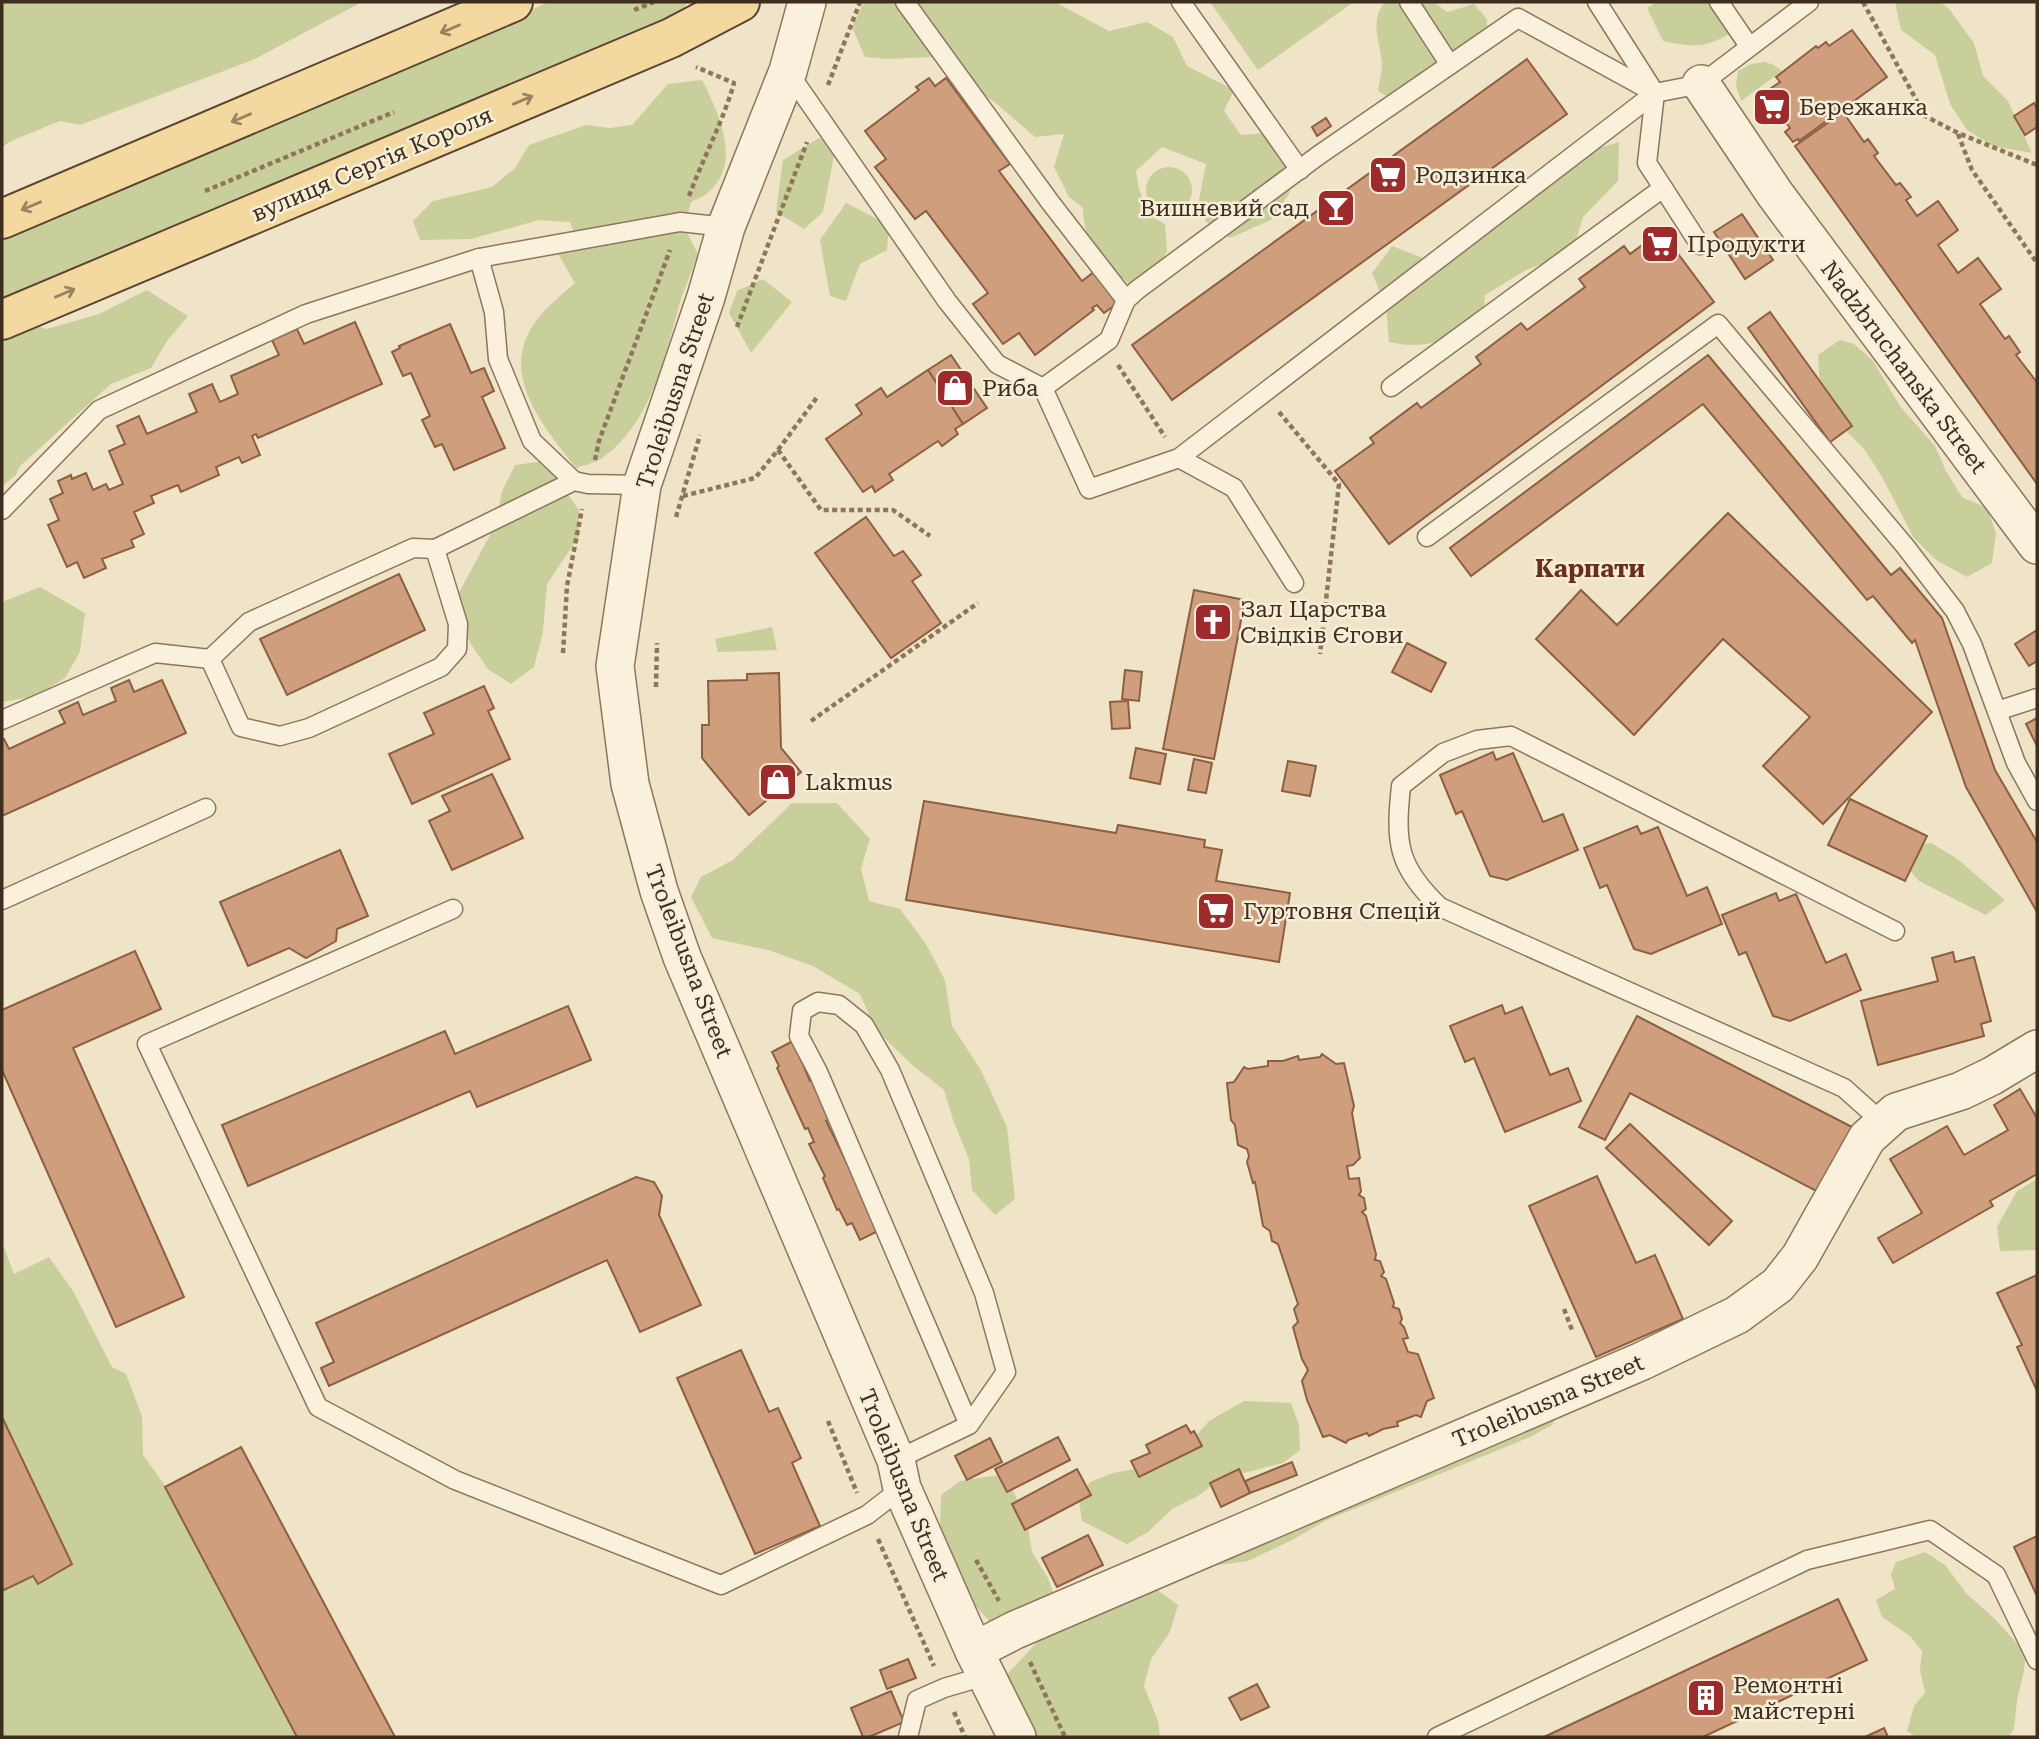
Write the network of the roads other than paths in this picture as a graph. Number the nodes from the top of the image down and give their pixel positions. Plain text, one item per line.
1 (513, 2) edge
2 (740, 2) edge
3 (807, 2) edge
4 (905, 2) edge
5 (1181, 2) edge
6 (1409, 2) edge
7 (1597, 2) edge
8 (1718, 2) edge
9 (1810, 2) edge
10 (1749, 46) junction
11 (1450, 65) junction
12 (788, 71) junction
13 (1701, 84) junction
14 (1655, 93) junction
15 (1300, 170) junction
16 (1663, 188) junction
17 (2, 219) edge
18 (726, 227) junction
19 (1700, 245) dead end
20 (479, 258) junction
21 (1126, 300) junction
22 (2, 320) edge
23 (1391, 387) dead end
24 (1043, 388) junction
25 (1179, 458) junction
26 (581, 483) junction
27 (642, 485) junction
28 (2, 510) edge
29 (1427, 537) dead end
30 (2037, 545) edge
31 (435, 549) junction
32 (1294, 583) dead end
33 (210, 659) junction
34 (2037, 698) edge
35 (1997, 711) junction
36 (2, 720) edge
37 (2037, 801) edge
38 (206, 808) dead end
39 (2, 900) edge
40 (453, 909) dead end
41 (1895, 931) dead end
42 (2037, 1049) edge
43 (1883, 1123) junction
44 (969, 1425) junction
45 (899, 1474) junction
46 (2037, 1660) edge
47 (981, 1663) junction
48 (908, 1737) edge
49 (1017, 1737) edge
50 (1437, 1737) edge

1 -> 17 main road
22 -> 2 main road, вулиця Сергія Короля
3 - 12 street, Troleibusna Street
4 - 21 lane
5 - 15 lane
6 - 11 lane
7 - 14 lane
8 - 10 lane
9 - 10 lane
10 - 13 lane
11 - 14 lane
11 - 15 lane
12 - 18 street, Troleibusna Street
12 - 24 lane
13 - 14 lane
13 - 30 street, Nadzbruchanska Street
14 - 16 lane
14 - 25 lane
15 - 21 lane
16 - 19 lane
16 - 23 lane
18 - 20 lane
18 - 27 street, Troleibusna Street
20 - 26 lane
20 - 28 lane
21 - 24 lane
24 - 25 lane
25 - 32 lane
26 - 27 lane
26 - 31 lane
27 - 45 street, Troleibusna Street
29 - 35 lane
31 - 33 lane
31 - 33 lane
33 - 36 lane
34 - 35 lane
35 - 37 lane
38 - 39 lane
40 - 45 lane
41 - 43 lane
42 - 43 street, Troleibusna Street
43 - 47 street, Troleibusna Street
44 - 44 lane
44 - 45 lane
45 - 47 street, Troleibusna Street
46 - 50 lane
47 - 48 lane
47 - 49 street, Troleibusna Street

